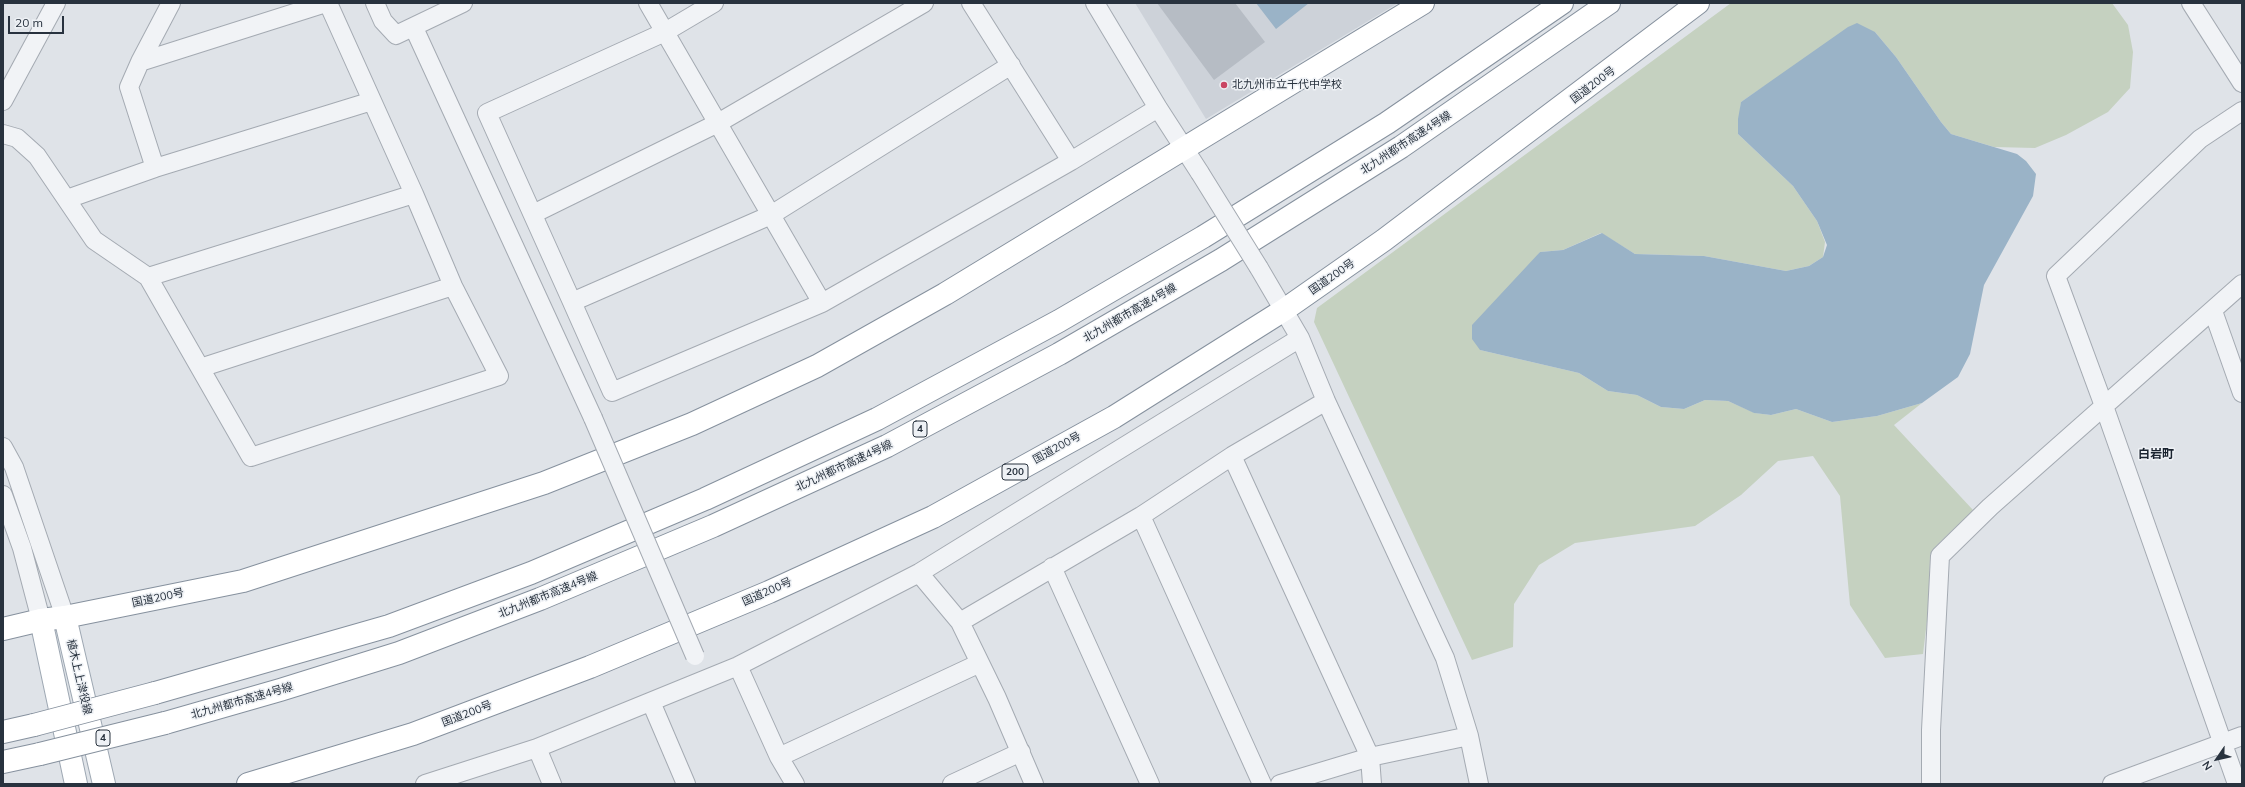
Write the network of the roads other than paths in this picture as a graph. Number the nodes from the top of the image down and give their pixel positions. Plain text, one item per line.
1 (56, 3) edge
2 (171, 3) edge
3 (327, 3) edge
4 (375, 3) edge
5 (463, 3) edge
6 (648, 3) edge
7 (714, 3) edge
8 (924, 3) edge
9 (971, 3) edge
10 (1095, 3) edge
11 (1423, 3) edge
12 (1562, 3) edge
13 (1609, 3) edge
14 (1698, 3) edge
15 (2192, 3) edge
16 (414, 28) junction
17 (665, 32) junction
18 (140, 62) junction
19 (1011, 65) junction
20 (10, 69) edge
21 (2242, 83) edge
22 (3, 101) edge
23 (372, 101) junction
24 (1158, 108) junction
25 (2242, 111) edge
26 (718, 123) junction
27 (3, 134) edge
28 (1185, 149) junction
29 (1071, 161) junction
30 (155, 168) junction
31 (414, 194) junction
32 (67, 199) junction
33 (533, 214) junction
34 (771, 215) junction
35 (148, 277) junction
36 (2242, 284) edge
37 (453, 286) junction
38 (572, 302) junction
39 (822, 303) junction
40 (1284, 310) junction
41 (2213, 311) junction
42 (1300, 338) junction
43 (200, 368) junction
44 (2242, 393) edge
45 (1326, 401) junction
46 (2104, 406) junction
47 (3, 447) edge
48 (1232, 456) junction
49 (3, 495) edge
50 (1141, 516) junction
51 (1052, 568) junction
52 (919, 573) junction
53 (65, 618) junction
54 (41, 620) junction
55 (960, 622) junction
56 (3, 629) edge
57 (980, 663) junction
58 (738, 666) junction
59 (705, 681) junction
60 (651, 702) junction
61 (3, 732) edge
62 (1469, 736) junction
63 (2242, 736) edge
64 (2222, 743) junction
65 (537, 748) junction
66 (1021, 752) junction
67 (778, 757) junction
68 (1370, 757) junction
69 (3, 762) edge
70 (431, 783) edge
71 (76, 784) edge
72 (104, 784) edge
73 (248, 784) edge
74 (552, 784) edge
75 (686, 784) edge
76 (794, 784) edge
77 (952, 784) edge
78 (1034, 784) edge
79 (1150, 784) edge
80 (1262, 784) edge
81 (1280, 784) edge
82 (1372, 784) edge
83 (1479, 784) edge
84 (1931, 784) edge
85 (2112, 784) edge
86 (2237, 784) edge

1 - 20 street
2 - 18 street
3 - 18 street
3 - 23 street
4 - 16 street
5 - 16 street
6 - 17 street
7 - 17 street
8 - 26 street
9 - 19 street
10 - 24 street
11 - 28 main road, 国道200号
12 - 61 main road, bridge
13 - 69 main road, 北九州都市高速4号線 / 4, bridge
14 - 40 main road, 国道200号 / 200
15 - 21 street
16 - 59 street, bridge
17 - 26 street
17 - 33 street
18 - 30 street
19 - 29 street
19 - 34 street
20 - 22 street
23 - 30 street
23 - 31 street
24 - 28 street
24 - 29 street
25 - 46 street
26 - 33 street
26 - 34 street
27 - 32 street
28 - 40 street, bridge
28 - 53 main road, 国道200号
29 - 39 street
30 - 32 street
31 - 35 street
31 - 37 street
32 - 35 street
33 - 38 street
34 - 38 street
34 - 39 street
35 - 43 street
36 - 41 street
37 - 43 street
37 - 43 street
38 - 39 street
40 - 42 street
40 - 73 main road, 国道200号 / 200
41 - 44 street
41 - 46 street
42 - 45 street
42 - 52 street
45 - 48 street
45 - 62 street
46 - 64 street
46 - 84 street
47 - 53 street
48 - 50 street
48 - 68 street
49 - 54 street
50 - 51 street
50 - 80 street
51 - 55 street
51 - 79 street
52 - 55 street
52 - 58 street
53 - 54 main road, 国道200号
53 - 72 main road, 植木上上津役線
54 - 56 main road, 国道200号
54 - 71 main road
55 - 57 street
57 - 66 street
57 - 67 street
58 - 59 street
58 - 67 street
59 - 60 street
60 - 65 street
60 - 75 street
62 - 68 street
62 - 83 street
63 - 64 street
64 - 85 street
64 - 86 street
65 - 70 street
65 - 74 street
66 - 77 street
66 - 78 street
67 - 76 street
68 - 81 street
68 - 82 street

